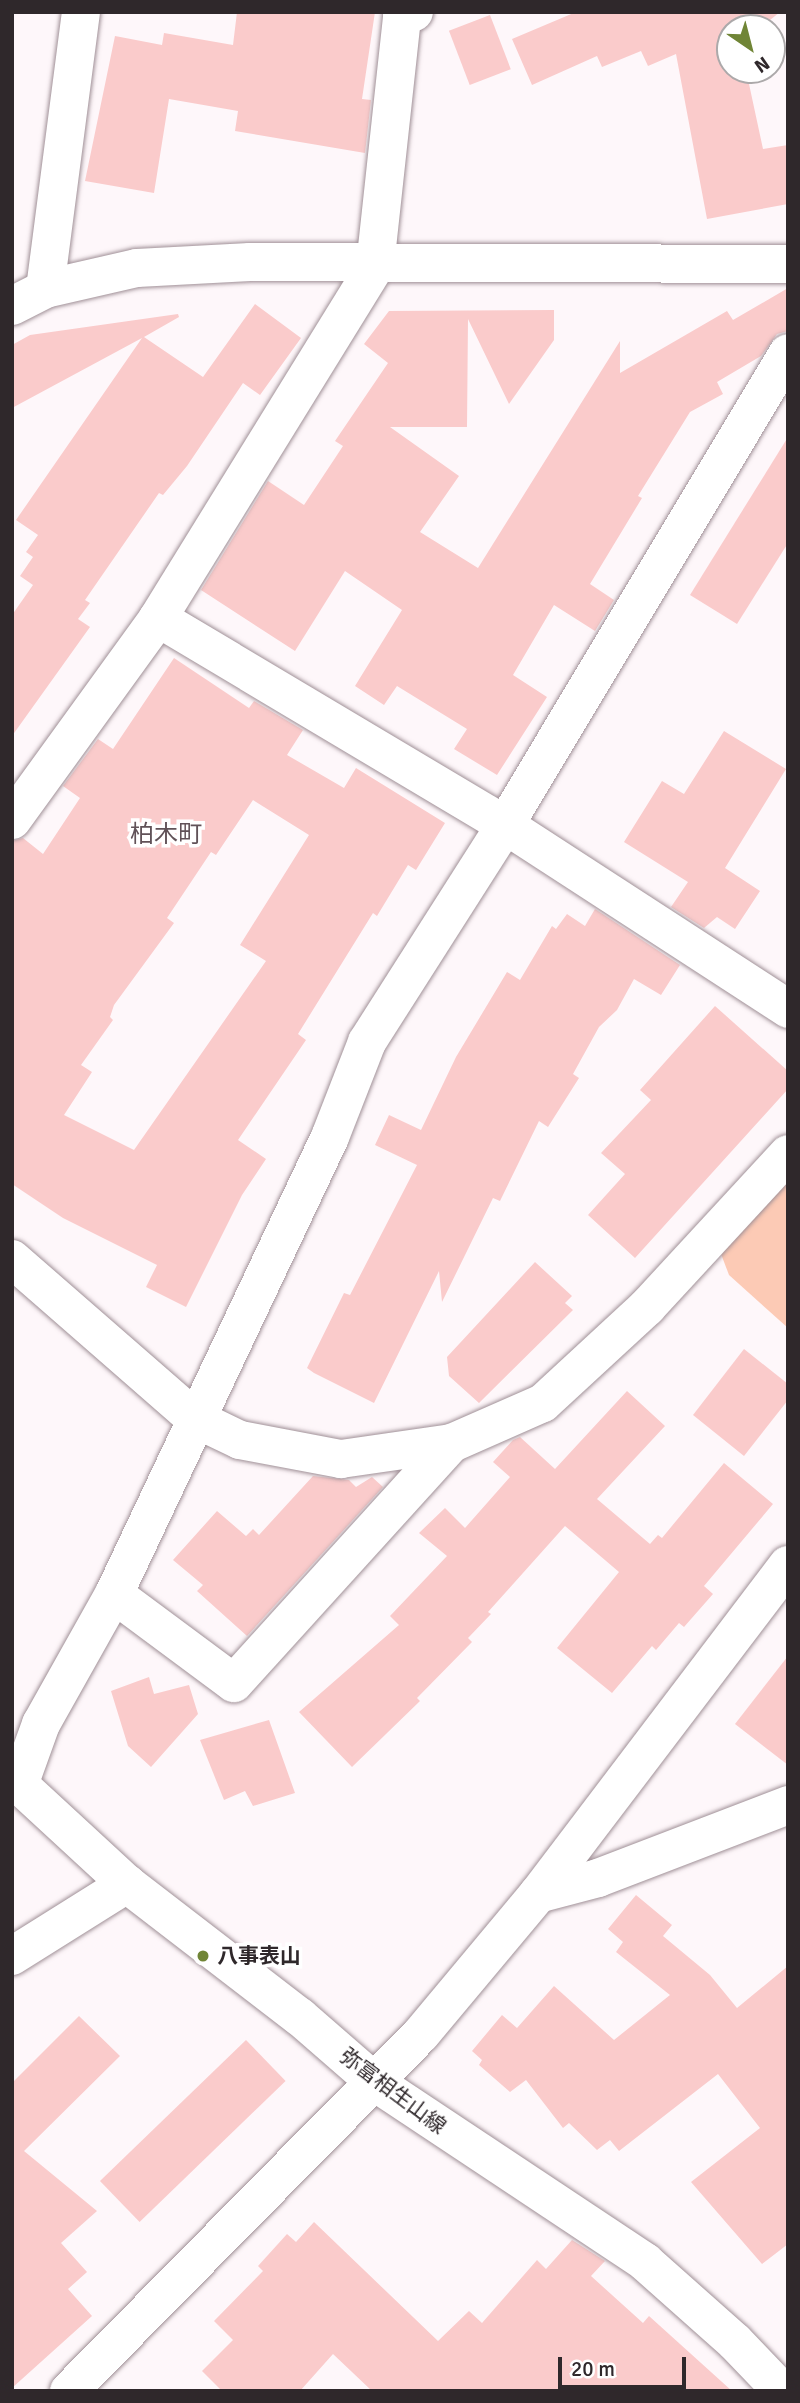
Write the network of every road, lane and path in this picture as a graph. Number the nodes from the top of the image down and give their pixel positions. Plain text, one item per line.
1 (81, 12) edge
2 (414, 12) edge
3 (788, 264) edge
4 (375, 266) junction
5 (29, 298) edge
6 (788, 353) edge
7 (158, 618) junction
8 (12, 820) edge
9 (505, 825) junction
10 (788, 1009) edge
11 (788, 1154) edge
12 (12, 1259) edge
13 (194, 1418) junction
14 (452, 1443) junction
15 (788, 1565) edge
16 (114, 1594) junction
17 (16, 1781) edge
18 (788, 1805) edge
19 (127, 1884) junction
20 (538, 1894) junction
21 (12, 1956) edge
22 (376, 2083) junction
23 (69, 2391) edge
24 (782, 2391) edge

1 - 5 street
2 - 4 street
3 - 4 street
4 - 5 street
4 - 7 street
6 - 9 street
7 - 8 street
7 - 9 street
9 - 10 street
9 - 13 street
11 - 14 street
12 - 13 street
13 - 14 street
13 - 16 street
14 - 16 street
15 - 20 street
16 - 17 street
17 - 19 street, 弥富相生山線
18 - 20 street
19 - 21 street
19 - 22 street, 弥富相生山線
20 - 22 street
22 - 23 street
22 - 24 street, 弥富相生山線

